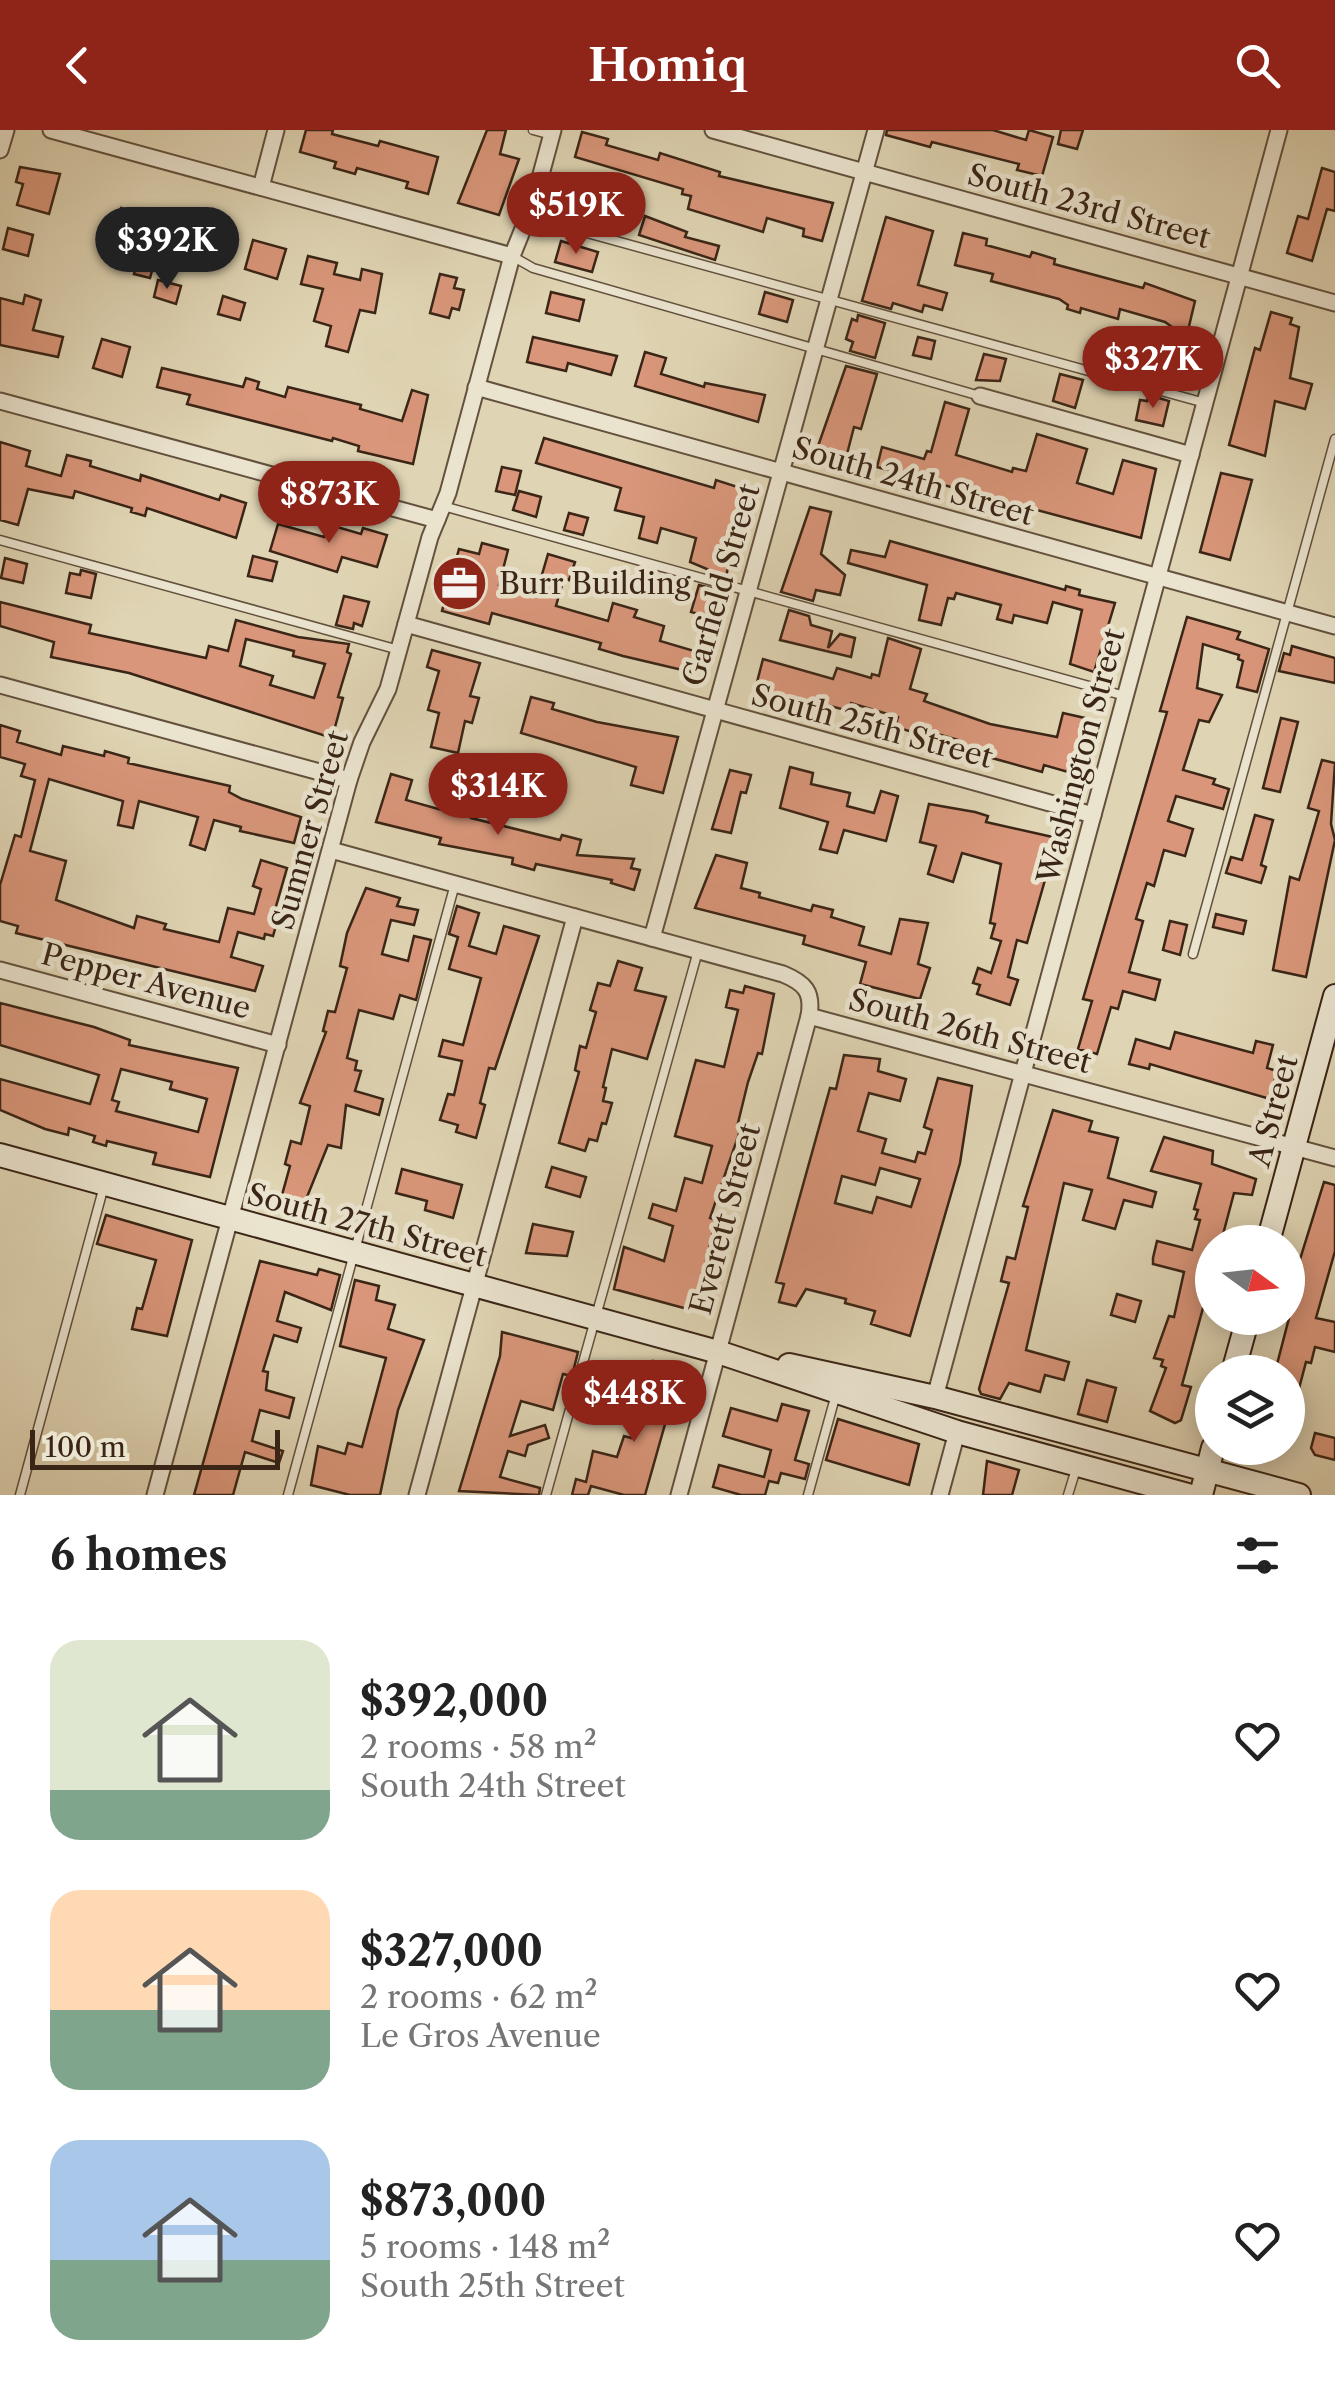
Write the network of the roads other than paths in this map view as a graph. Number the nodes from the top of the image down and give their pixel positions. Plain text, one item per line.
1 (6, 130) edge
2 (50, 130) edge
3 (276, 130) edge
4 (533, 130) edge
5 (713, 130) edge
6 (876, 130) edge
7 (1279, 130) edge
8 (553, 133) edge
9 (0, 150) edge
10 (864, 172) junction
11 (260, 188) junction
12 (528, 217) junction
13 (512, 256) junction
14 (1239, 276) junction
15 (828, 302) junction
16 (1335, 303) edge
17 (816, 346) junction
18 (476, 387) junction
19 (980, 396) joint
20 (0, 401) edge
21 (1205, 404) junction
22 (1335, 439) edge
23 (1190, 455) junction
24 (781, 472) junction
25 (440, 513) junction
26 (0, 540) edge
27 (1158, 578) junction
28 (748, 591) junction
29 (1287, 613) junction
30 (406, 624) junction
31 (1335, 626) edge
32 (399, 650) junction
33 (0, 685) edge
34 (1126, 696) junction
35 (715, 710) junction
36 (350, 780) junction
37 (1093, 815) junction
38 (331, 850) junction
39 (455, 884) junction
40 (575, 917) junction
41 (652, 938) junction
42 (698, 951) junction
43 (1193, 954) dead end
44 (0, 970) edge
45 (1335, 996) edge
46 (810, 1016) junction
47 (278, 1045) junction
48 (1022, 1074) junction
49 (1294, 1147) junction
50 (0, 1156) edge
51 (1335, 1158) edge
52 (105, 1184) junction
53 (230, 1219) junction
54 (1273, 1225) edge
55 (355, 1253) junction
56 (474, 1286) junction
57 (594, 1318) junction
58 (718, 1352) junction
59 (836, 1394) junction
60 (935, 1397) junction
61 (957, 1432) junction
62 (1195, 1455) edge
63 (1077, 1464) junction
64 (1208, 1465) edge
65 (1227, 1465) edge
66 (20, 1495) edge
67 (155, 1495) edge
68 (288, 1495) edge
69 (416, 1495) edge
70 (546, 1495) edge
71 (679, 1495) edge
72 (808, 1495) edge
73 (940, 1495) edge
74 (1068, 1495) edge
75 (1188, 1495) edge
76 (1201, 1495) edge
77 (1299, 1495) edge

1 - 9 street
2 - 11 street
3 - 11 street
4 - 8 lane
5 - 10 street, South 23rd Street
6 - 10 street, Garfield Street
7 - 14 street, Washington Street
8 - 12 street, Sumner Street
10 - 14 street, South 23rd Street
10 - 15 street, Garfield Street
11 - 13 street
12 - 13 street, Sumner Street
12 - 15 lane
13 - 17 lane
13 - 18 street, Sumner Street
14 - 16 street, South 23rd Street
14 - 21 street, Washington Street
15 - 17 street, Garfield Street
15 - 21 lane
17 - 19 lane
17 - 24 street, Garfield Street
18 - 24 street, South 24th Street
18 - 25 street, Sumner Street
19 - 23 street
20 - 25 street
21 - 23 street, Washington Street
22 - 29 lane
23 - 27 street, Washington Street
24 - 27 street, South 24th Street
24 - 28 street, Garfield Street
25 - 28 lane
25 - 30 street, Sumner Street
26 - 32 lane
27 - 29 street, South 24th Street
27 - 34 street, Washington Street
28 - 34 lane
28 - 35 street, Garfield Street
29 - 31 street, South 24th Street
29 - 43 lane
30 - 32 street, Sumner Street
30 - 35 street, South 25th Street
32 - 36 street, Sumner Street
33 - 36 street
34 - 37 street, Washington Street
35 - 37 street, South 25th Street
35 - 41 street, Garfield Street
36 - 38 street, Sumner Street
37 - 48 street, Washington Street
38 - 39 street, South 26th Street
38 - 47 street, Sumner Street
39 - 40 street, South 26th Street
39 - 55 lane
40 - 41 street, South 26th Street
40 - 56 street
41 - 42 street, South 26th Street
42 - 46 street, South 26th Street
42 - 57 lane
44 - 47 street, Pepper Avenue
45 - 49 main road, A Street
46 - 48 street, South 26th Street
46 - 58 street, Everett Street
47 - 53 street, Sumner Street
48 - 49 street, South 26th Street
48 - 60 street, Washington Street
49 - 51 street, South 26th Street
49 - 54 main road, A Street
50 - 52 main road, South 27th Street
52 - 53 main road, South 27th Street
52 - 66 lane
53 - 55 main road, South 27th Street
53 - 67 street, Sumner Street
55 - 56 main road, South 27th Street
55 - 68 lane
56 - 57 main road, South 27th Street
56 - 69 street
57 - 58 main road, South 27th Street
57 - 70 lane
58 - 59 main road, South 27th Street
58 - 60 main road, South 27th Street
58 - 71 street, Everett Street
59 - 61 main road, South 27th Street
59 - 72 lane
60 - 62 main road, South 27th Street
61 - 63 main road, South 27th Street
61 - 73 street
63 - 74 lane
63 - 75 main road, South 27th Street
64 - 76 main road
65 - 77 main road, South 27th Street

